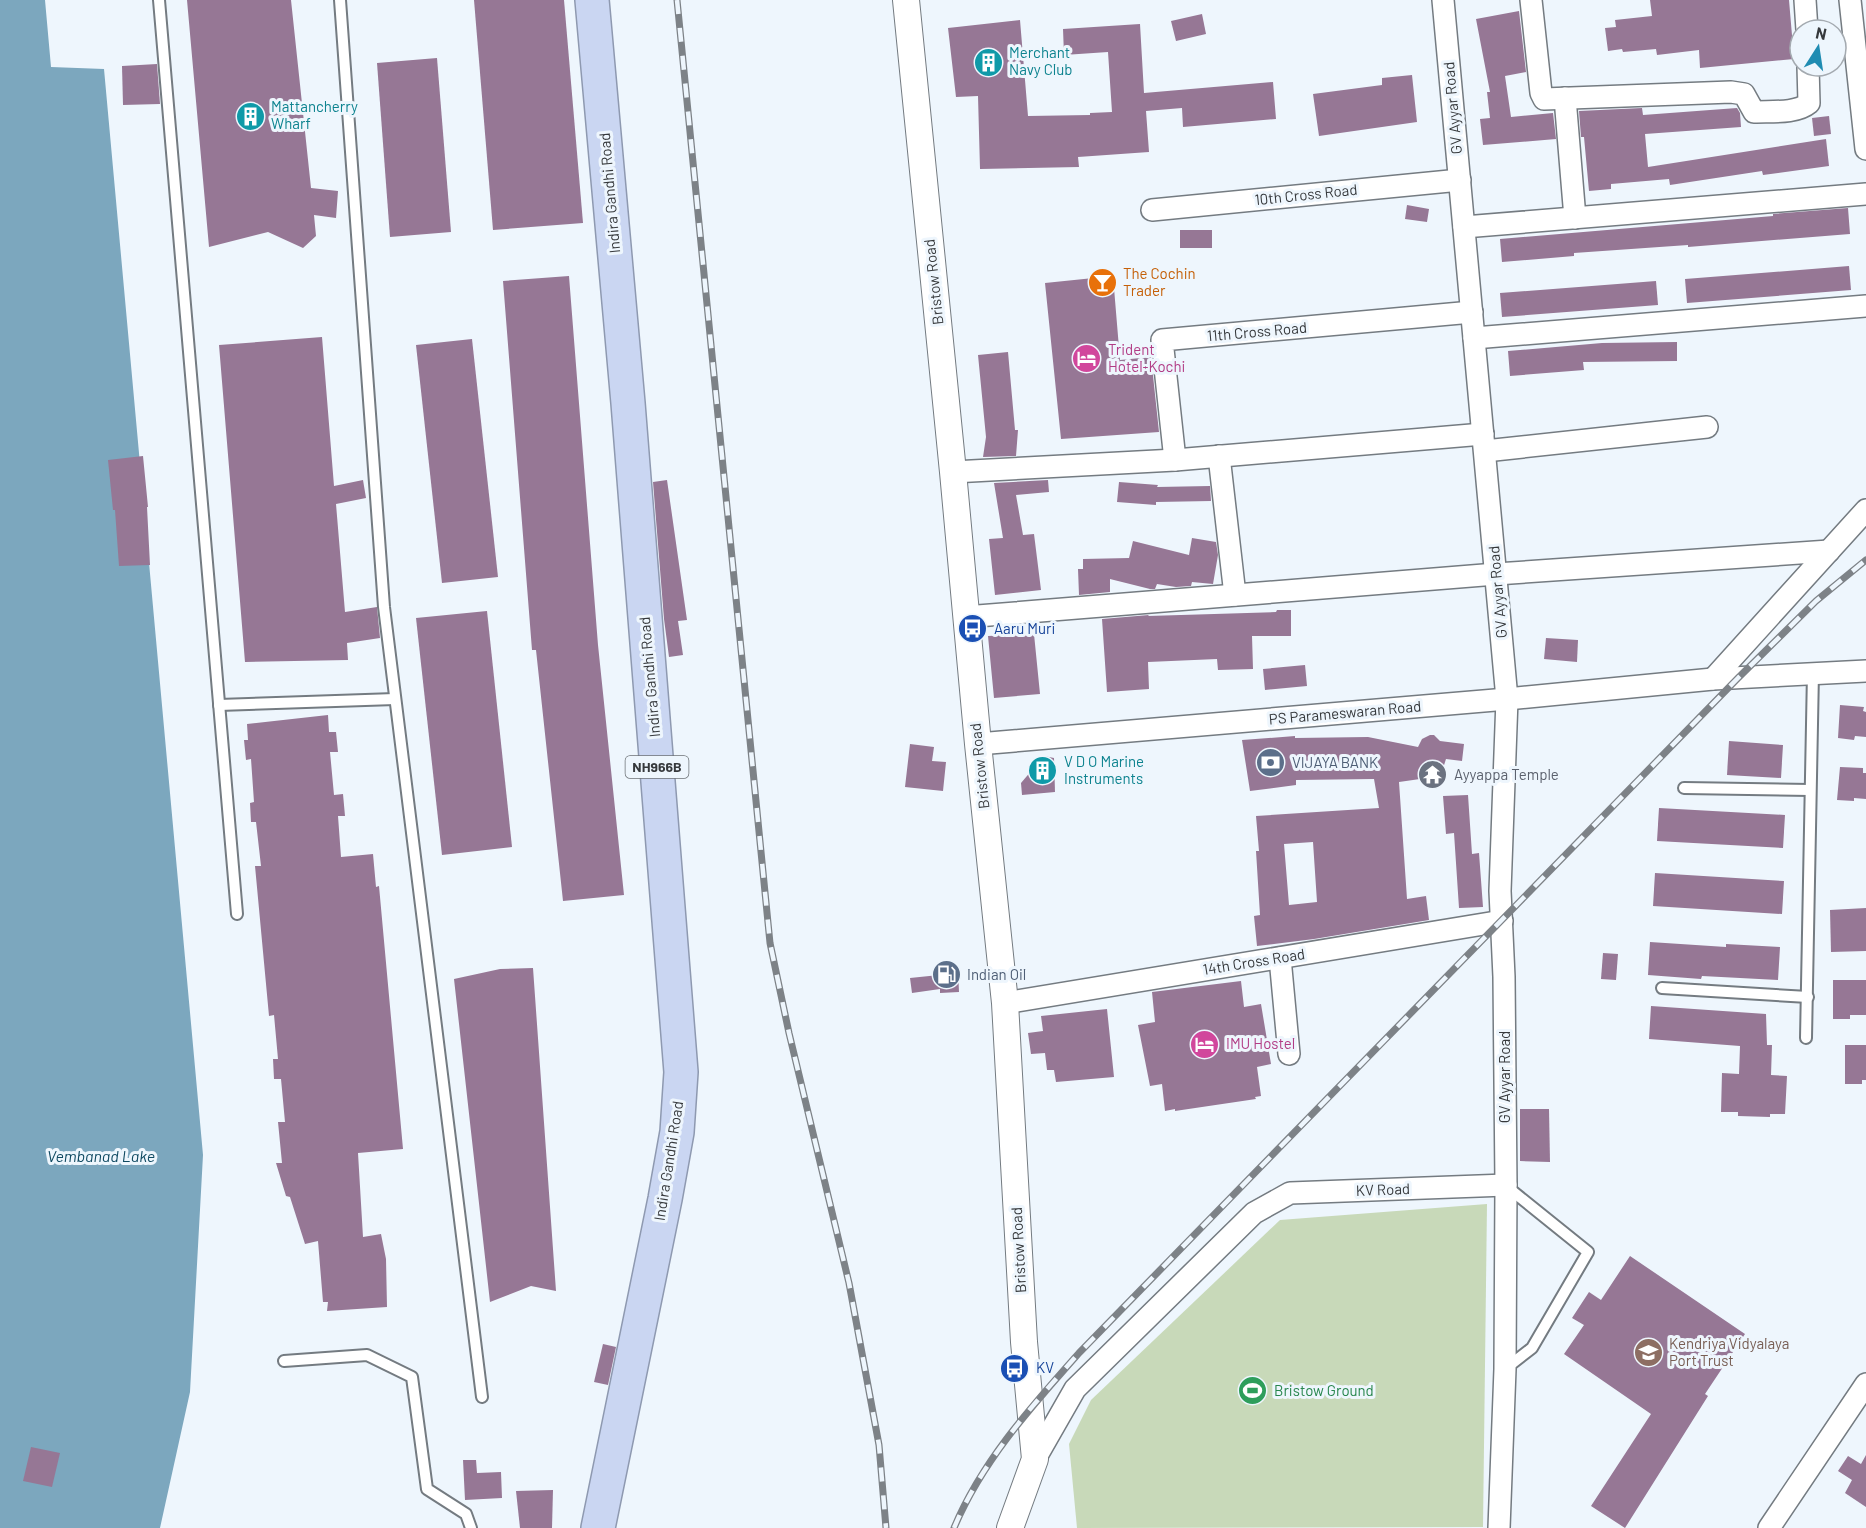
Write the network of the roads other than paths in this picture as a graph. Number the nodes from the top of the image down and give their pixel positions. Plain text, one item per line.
1 (159, 0) edge
2 (340, 0) edge
3 (592, 0) edge
4 (906, 0) edge
5 (1443, 0) edge
6 (1531, 0) edge
7 (1805, 0) edge
8 (1856, 12) edge
9 (1806, 18) edge
10 (1808, 78) edge
11 (1565, 98) junction
12 (1864, 114) edge
13 (1866, 149) edge
14 (1460, 180) junction
15 (1866, 194) edge
16 (1152, 210) dead end
17 (1575, 218) junction
18 (1464, 227) junction
19 (1866, 306) edge
20 (1472, 312) junction
21 (1474, 338) junction
22 (1707, 427) dead end
23 (1484, 443) junction
24 (1219, 456) junction
25 (1175, 460) junction
26 (953, 472) junction
27 (1866, 510) edge
28 (1829, 551) junction
29 (1496, 574) junction
30 (1235, 595) junction
31 (965, 617) junction
32 (1866, 671) edge
33 (1813, 672) junction
34 (1713, 679) junction
35 (396, 699) junction
36 (1507, 699) junction
37 (219, 705) junction
38 (978, 744) junction
39 (1684, 788) dead end
40 (1810, 790) junction
41 (237, 914) dead end
42 (1502, 921) junction
43 (1280, 958) junction
44 (1662, 988) dead end
45 (1808, 997) junction
46 (1005, 1003) junction
47 (1806, 1038) dead end
48 (1289, 1054) dead end
49 (1506, 1185) junction
50 (284, 1361) dead end
51 (1504, 1369) junction
52 (1866, 1383) edge
53 (482, 1397) dead end
54 (1035, 1459) junction
55 (471, 1528) edge
56 (598, 1528) edge
57 (1010, 1528) edge
58 (1499, 1528) edge
59 (1769, 1528) edge

1 - 37 lane
2 - 35 lane
3 - 56 highway, Indira Gandhi Road / NH966B
4 - 26 street, Bristow Road
5 - 14 street, GV Ayyar Road
6 - 11 street
7 - 9 street
8 - 12 street
10 - 11 street
11 - 17 street
12 - 13 street
14 - 16 street, 10th Cross Road
14 - 18 street, GV Ayyar Road
15 - 17 street
17 - 18 street
18 - 20 street, GV Ayyar Road
19 - 21 street
20 - 21 street, GV Ayyar Road
20 - 25 street, 11th Cross Road
21 - 23 street, GV Ayyar Road
22 - 23 street
23 - 24 street
23 - 29 street, GV Ayyar Road
24 - 25 street
24 - 30 street
25 - 26 street
26 - 31 street, Bristow Road
27 - 28 street
28 - 29 street
28 - 34 street
29 - 30 street
29 - 36 street, GV Ayyar Road
30 - 31 street
31 - 38 street, Bristow Road
32 - 33 street, PS Parameswaran Road
33 - 34 street, PS Parameswaran Road
33 - 40 lane
34 - 36 street, PS Parameswaran Road
35 - 37 lane
35 - 53 lane
36 - 38 street, PS Parameswaran Road
36 - 42 street, GV Ayyar Road
37 - 41 lane
38 - 46 street, Bristow Road
39 - 40 lane
40 - 45 lane
42 - 43 street, 14th Cross Road
42 - 49 street, GV Ayyar Road
43 - 46 street, 14th Cross Road
43 - 48 street
44 - 45 lane
45 - 47 lane
46 - 54 street, Bristow Road
49 - 51 street
49 - 51 lane
49 - 54 street, KV Road
50 - 55 lane
51 - 58 street
52 - 59 street
54 - 57 street, Bristow Road

